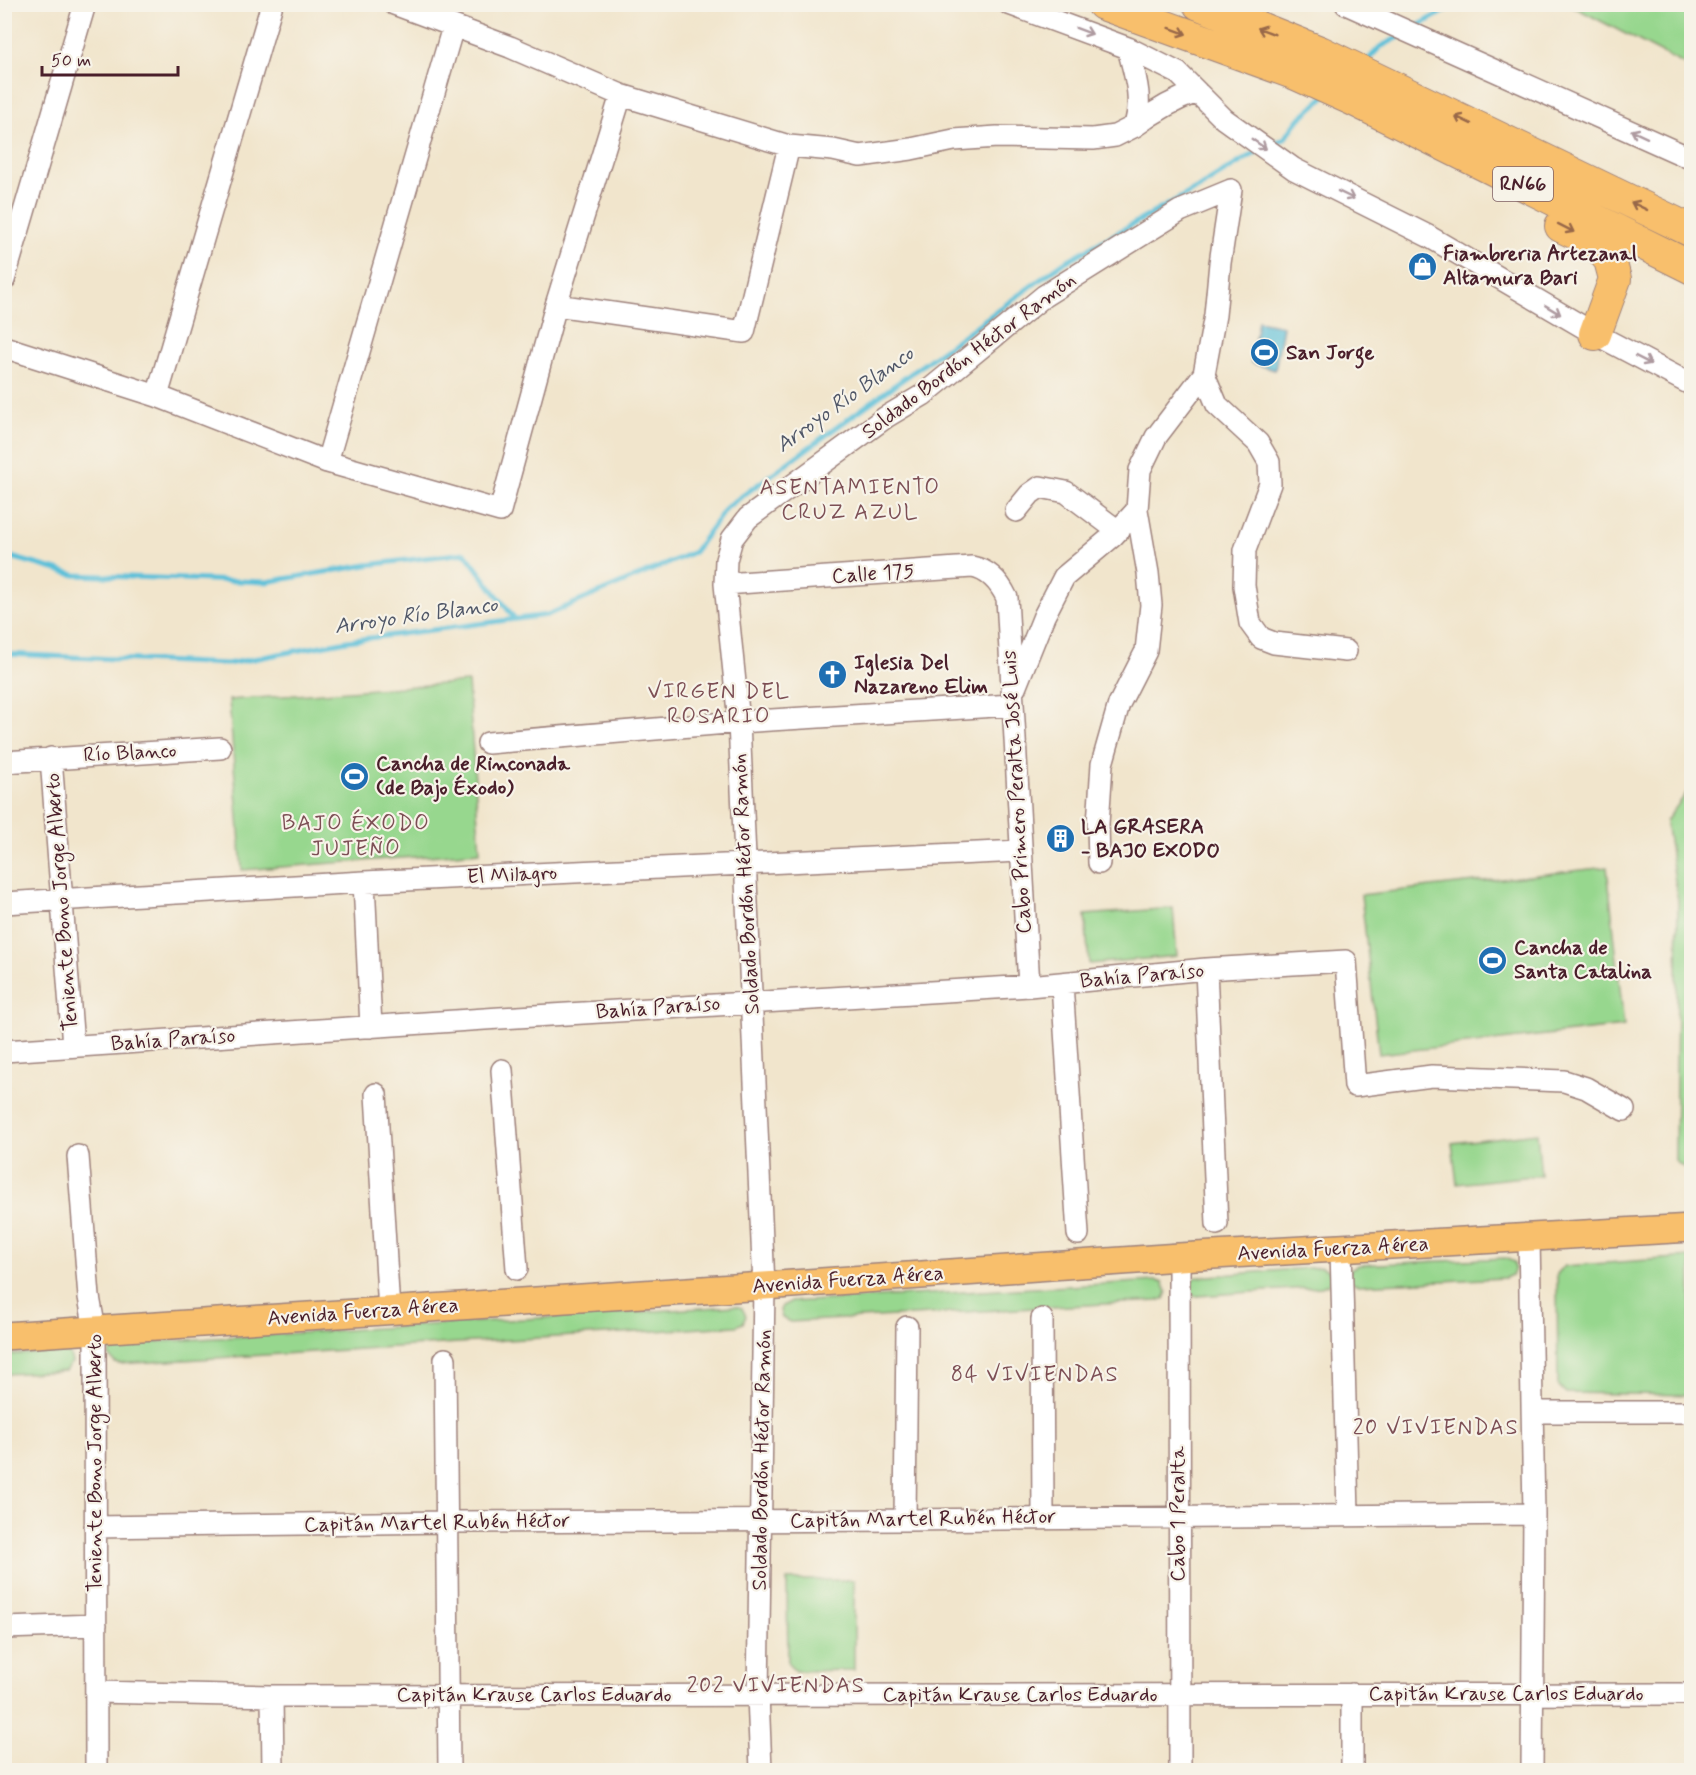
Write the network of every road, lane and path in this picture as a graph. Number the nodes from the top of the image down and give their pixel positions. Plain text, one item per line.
1 (86, 4) edge
2 (272, 4) edge
3 (394, 4) edge
4 (1009, 4) edge
5 (1103, 4) edge
6 (1199, 4) edge
7 (1346, 4) edge
8 (453, 27) junction
9 (1128, 48) junction
10 (1197, 92) junction
11 (621, 95) junction
12 (1356, 96) junction
13 (1135, 126) junction
14 (789, 146) junction
15 (1692, 159) edge
16 (1692, 231) edge
17 (1692, 268) edge
18 (4, 280) edge
19 (556, 305) junction
20 (1595, 334) junction
21 (4, 347) edge
22 (1204, 374) junction
23 (1692, 385) edge
24 (158, 396) junction
25 (327, 462) junction
26 (1137, 510) junction
27 (1016, 512) dead end
28 (1119, 531) junction
29 (725, 584) junction
30 (1007, 598) joint
31 (1346, 651) dead end
32 (1012, 701) junction
33 (739, 722) junction
34 (488, 743) dead end
35 (219, 748) dead end
36 (51, 758) junction
37 (4, 762) edge
38 (1020, 851) junction
39 (746, 863) junction
40 (1099, 863) dead end
41 (364, 882) junction
42 (62, 898) junction
43 (4, 903) edge
44 (1206, 969) junction
45 (1062, 983) junction
46 (1029, 986) junction
47 (752, 1002) junction
48 (371, 1027) junction
49 (73, 1046) junction
50 (4, 1051) edge
51 (502, 1070) dead end
52 (376, 1094) dead end
53 (1624, 1110) dead end
54 (78, 1156) dead end
55 (1217, 1224) dead end
56 (1692, 1228) edge
57 (1078, 1234) dead end
58 (1529, 1238) junction
59 (1341, 1249) junction
60 (1179, 1257) junction
61 (517, 1269) dead end
62 (764, 1286) junction
63 (389, 1311) junction
64 (1042, 1319) dead end
65 (907, 1327) dead end
66 (95, 1330) junction
67 (4, 1336) edge
68 (445, 1359) dead end
69 (1533, 1412) junction
70 (1692, 1412) edge
71 (1348, 1514) junction
72 (1534, 1514) junction
73 (1178, 1517) junction
74 (1042, 1518) junction
75 (905, 1520) junction
76 (760, 1521) junction
77 (447, 1522) junction
78 (95, 1527) junction
79 (96, 1625) junction
80 (4, 1628) edge
81 (96, 1692) junction
82 (1533, 1694) junction
83 (1692, 1694) edge
84 (758, 1695) junction
85 (1179, 1695) junction
86 (1352, 1695) junction
87 (272, 1696) junction
88 (449, 1696) junction
89 (96, 1770) edge
90 (273, 1770) edge
91 (449, 1770) edge
92 (761, 1770) edge
93 (1180, 1770) edge
94 (1352, 1770) edge
95 (1532, 1770) edge

1 - 18 street
2 - 24 street
3 - 8 street
4 -> 9 street
5 -> 12 highway, RN66
12 -> 6 highway, RN66
15 -> 7 street
8 - 11 street
8 - 25 street
9 - 10 street
9 - 13 street
10 - 13 street
10 -> 20 street
11 - 14 street
11 - 19 street
16 -> 12 highway, RN66
12 - 17 highway, RN66
12 -> 20 highway
13 - 14 street
14 - 19 street
19 - 25 street
20 -> 23 street
21 - 24 street
22 - 26 street
22 - 29 street, Soldado Bordón Héctor Ramón
22 - 31 street
24 - 25 street
26 - 28 street
26 - 40 street
27 - 28 street
28 - 32 street
29 - 30 street, Calle 175
29 - 33 street, Soldado Bordón Héctor Ramón
30 - 32 street, Cabo Primero Peralta José Luis
32 - 33 street
32 - 38 street, Cabo Primero Peralta José Luis
33 - 34 street
33 - 39 street, Soldado Bordón Héctor Ramón
35 - 36 street, Río Blanco
36 - 37 street, Río Blanco
36 - 42 street, Teniente Bono Jorge Alberto
38 - 39 street, El Milagro
38 - 46 street, Cabo Primero Peralta José Luis
39 - 41 street, El Milagro
39 - 47 street, Soldado Bordón Héctor Ramón
41 - 42 street, El Milagro
41 - 48 street
42 - 43 street, El Milagro
42 - 49 street, Teniente Bono Jorge Alberto
44 - 45 street, Bahía Paraíso
44 - 53 street, Bahía Paraíso
44 - 55 street
45 - 46 street, Bahía Paraíso
45 - 57 street
46 - 47 street, Bahía Paraíso
47 - 48 street, Bahía Paraíso
47 - 62 street, Soldado Bordón Héctor Ramón
48 - 49 street, Bahía Paraíso
49 - 50 street, Bahía Paraíso
51 - 61 street
52 - 63 street
54 - 66 street, Teniente Bono Jorge Alberto
56 - 58 main road, Avenida Fuerza Aérea
58 - 59 main road, Avenida Fuerza Aérea
58 - 69 street
59 - 60 main road, Avenida Fuerza Aérea
59 - 71 street
60 - 62 main road, Avenida Fuerza Aérea
60 - 73 street, Cabo 1 Peralta
62 - 63 main road, Avenida Fuerza Aérea
62 - 76 street, Soldado Bordón Héctor Ramón
63 - 66 main road, Avenida Fuerza Aérea
64 - 74 street
65 - 75 street
66 - 67 main road, Avenida Fuerza Aérea
66 - 78 street, Teniente Bono Jorge Alberto
68 - 77 street
69 - 70 street
69 - 72 street
71 - 72 street, Capitán Martel Rubén Héctor
71 - 73 street, Capitán Martel Rubén Héctor
72 - 82 street
73 - 74 street, Capitán Martel Rubén Héctor
73 - 85 street, Cabo 1 Peralta
74 - 75 street, Capitán Martel Rubén Héctor
75 - 76 street, Capitán Martel Rubén Héctor
76 - 77 street, Capitán Martel Rubén Héctor
76 - 84 street, Soldado Bordón Héctor Ramón
77 - 78 street, Capitán Martel Rubén Héctor
77 - 88 street
78 - 79 street, Teniente Bono Jorge Alberto
79 - 80 street
79 - 81 street, Teniente Bono Jorge Alberto
81 - 87 street, Capitán Krause Carlos Eduardo
81 - 89 street, Teniente Bono Jorge Alberto
82 - 83 street, Capitán Krause Carlos Eduardo
82 - 86 street, Capitán Krause Carlos Eduardo
82 - 95 street
84 - 85 street, Capitán Krause Carlos Eduardo
84 - 88 street, Capitán Krause Carlos Eduardo
84 - 92 street, Soldado Bordón Héctor Ramón
85 - 86 street, Capitán Krause Carlos Eduardo
85 - 93 street, Cabo 1 Peralta
86 - 94 street
87 - 88 street, Capitán Krause Carlos Eduardo
87 - 90 street
88 - 91 street

